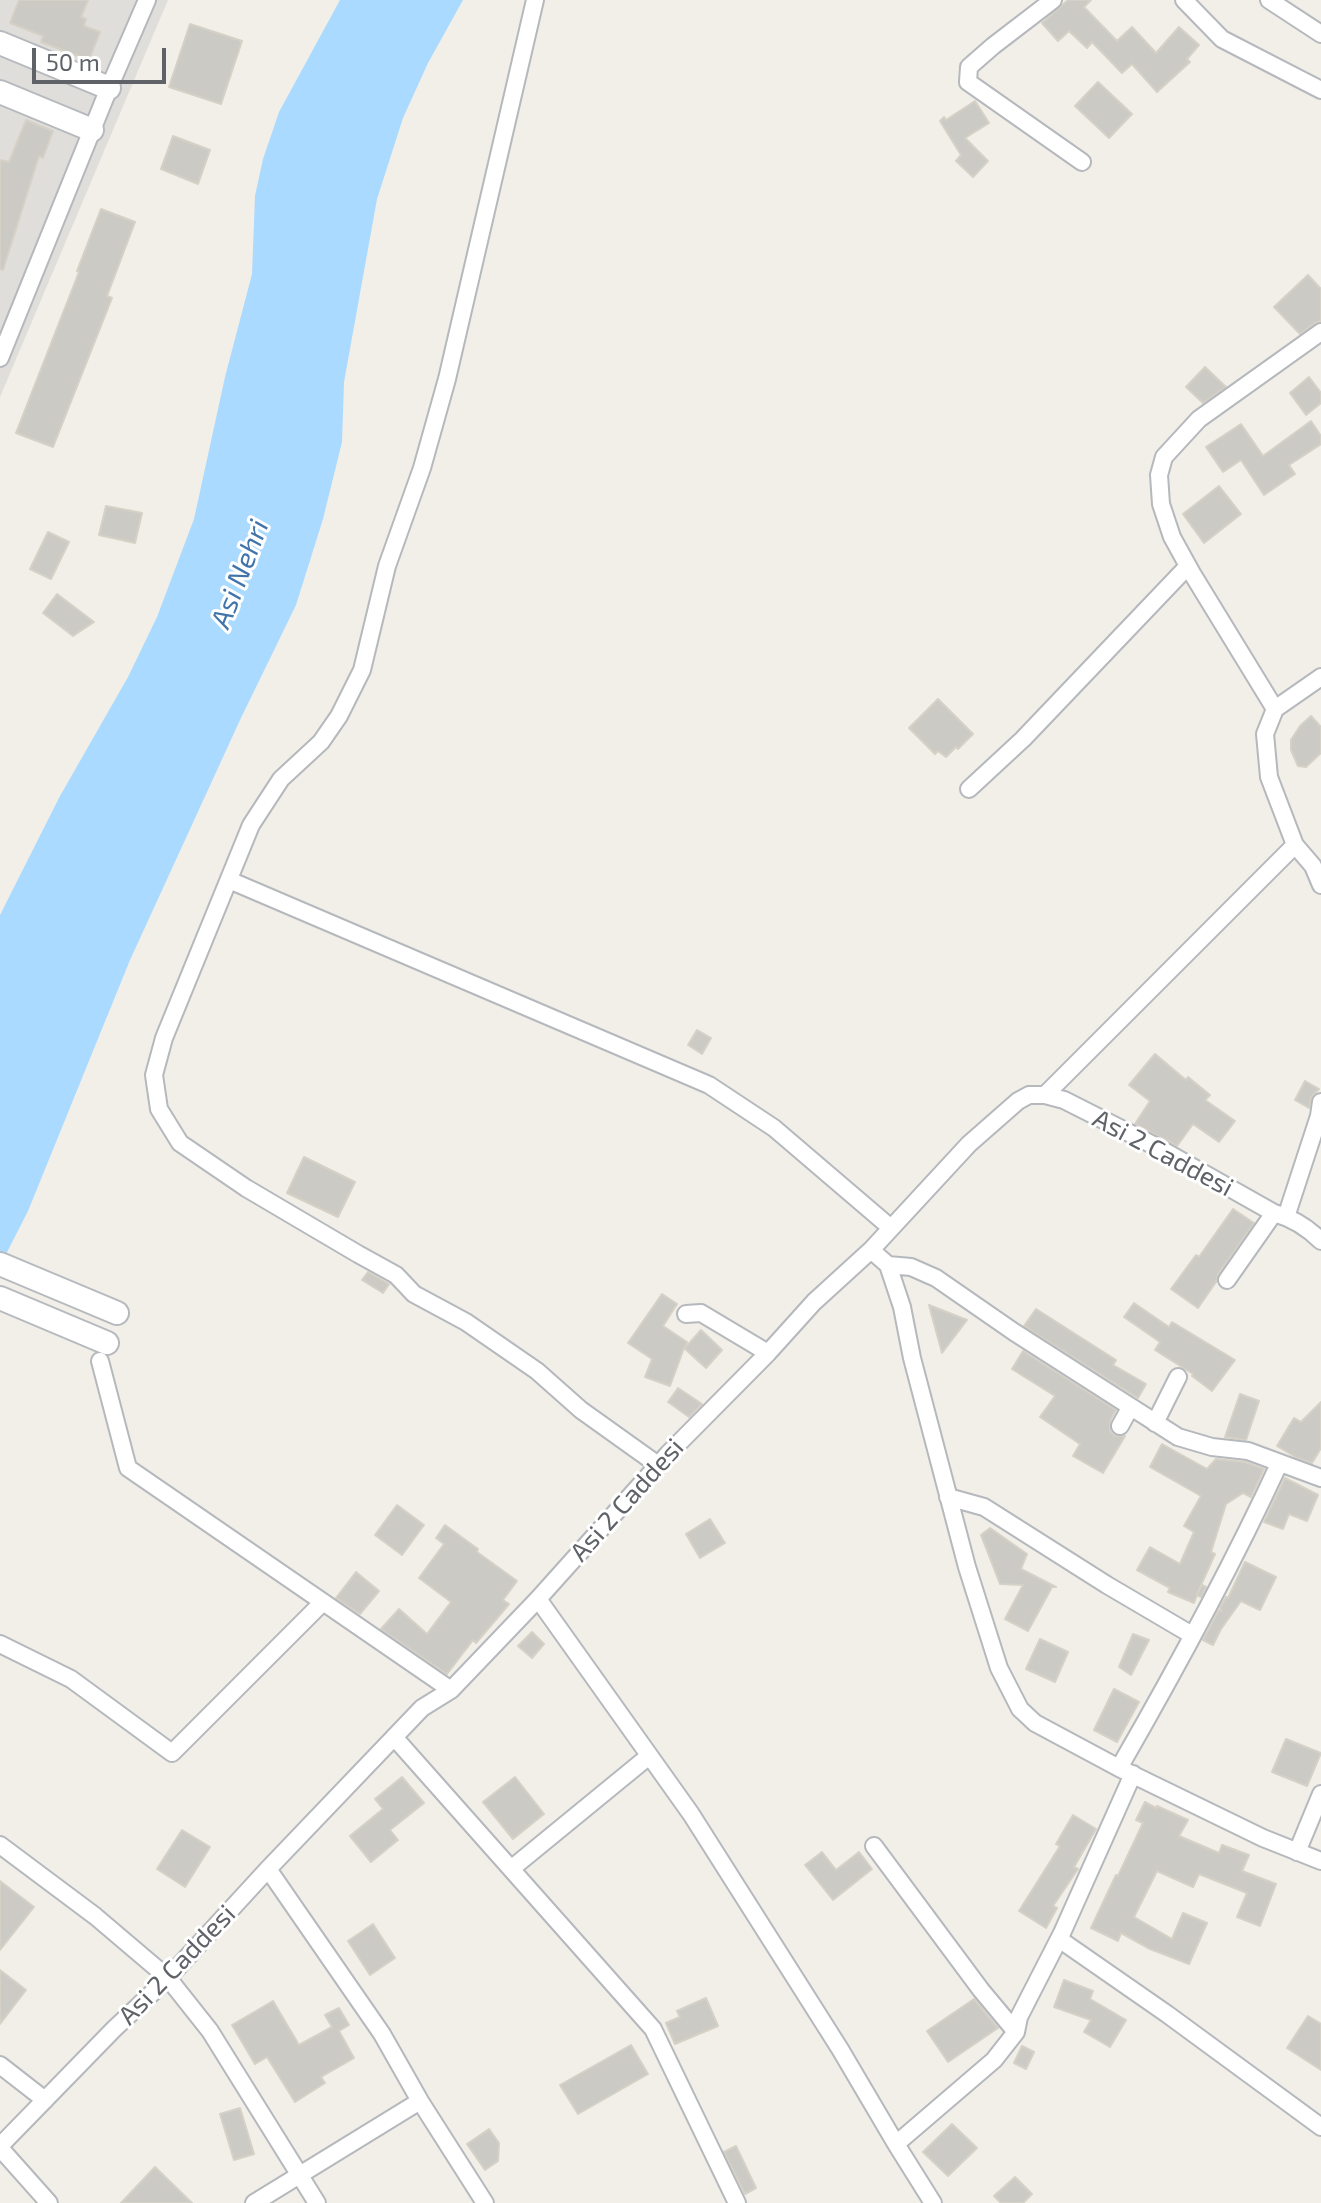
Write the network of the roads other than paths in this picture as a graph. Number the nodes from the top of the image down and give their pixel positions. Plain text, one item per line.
1 (147, 0) edge
2 (535, 0) edge
3 (1053, 0) edge
4 (1184, 0) edge
5 (1269, 0) edge
6 (1321, 34) edge
7 (0, 43) edge
8 (109, 88) junction
9 (1321, 90) edge
10 (0, 92) edge
11 (92, 130) junction
12 (1082, 162) dead end
13 (1321, 332) edge
14 (0, 358) edge
15 (1188, 566) junction
16 (1321, 677) edge
17 (1275, 709) junction
18 (969, 789) dead end
19 (1295, 845) junction
20 (229, 880) junction
21 (1321, 885) edge
22 (1045, 1095) junction
23 (1321, 1102) edge
24 (1280, 1215) junction
25 (891, 1228) junction
26 (1321, 1241) edge
27 (871, 1250) junction
28 (0, 1264) edge
29 (888, 1265) junction
30 (1227, 1280) dead end
31 (0, 1298) edge
32 (117, 1313) dead end
33 (686, 1314) dead end
34 (104, 1352) joint
35 (768, 1353) junction
36 (1178, 1377) dead end
37 (1130, 1408) junction
38 (1155, 1423) junction
39 (1120, 1426) dead end
40 (1279, 1464) junction
41 (658, 1465) junction
42 (1321, 1478) edge
43 (948, 1497) junction
44 (538, 1599) junction
45 (323, 1602) junction
46 (1192, 1635) junction
47 (0, 1644) edge
48 (451, 1690) junction
49 (394, 1737) junction
50 (649, 1756) junction
51 (1126, 1771) junction
52 (1321, 1794) edge
53 (0, 1845) edge
54 (874, 1846) dead end
55 (1297, 1852) junction
56 (1321, 1861) edge
57 (268, 1869) junction
58 (511, 1869) junction
59 (1059, 1939) junction
60 (168, 1978) junction
61 (1016, 2032) junction
62 (0, 2065) edge
63 (45, 2100) junction
64 (420, 2101) junction
65 (1319, 2121) edge
66 (896, 2144) junction
67 (0, 2147) edge
68 (300, 2175) junction
69 (49, 2203) edge
70 (254, 2203) edge
71 (317, 2203) edge
72 (485, 2203) edge
73 (737, 2203) edge
74 (933, 2203) edge

1 - 8 street
2 - 20 street
3 - 12 street
4 - 9 street
5 - 6 street
7 - 8 street
8 - 11 street
10 - 11 street
11 - 14 street
13 - 15 street
15 - 17 street
15 - 18 street
16 - 17 street
17 - 19 street
19 - 21 street
19 - 22 street
20 - 25 street
20 - 41 street
22 - 24 street, Asi 2 Caddesi
22 - 25 street, Asi 2 Caddesi
23 - 24 street
24 - 26 street, Asi 2 Caddesi
24 - 30 street
25 - 27 street, Asi 2 Caddesi
27 - 29 street
27 - 35 street, Asi 2 Caddesi
28 - 32 street
29 - 37 street
29 - 43 street
31 - 34 street
33 - 35 street
34 - 45 street
35 - 41 street, Asi 2 Caddesi
36 - 38 street
37 - 38 street
37 - 39 street
38 - 40 street
40 - 42 street
40 - 46 street
41 - 44 street, Asi 2 Caddesi
43 - 46 street
43 - 51 street
44 - 48 street, Asi 2 Caddesi
44 - 50 street
45 - 47 street
45 - 48 street
46 - 51 street
48 - 49 street, Asi 2 Caddesi
49 - 57 street, Asi 2 Caddesi
49 - 58 street
50 - 58 street
50 - 66 street
51 - 55 street
51 - 59 street
52 - 55 street
53 - 60 street
54 - 61 street
55 - 56 street
57 - 60 street, Asi 2 Caddesi
57 - 64 street
58 - 73 street
59 - 61 street
59 - 65 street
60 - 63 street, Asi 2 Caddesi
60 - 68 street
61 - 66 street
62 - 63 street
63 - 67 street, Asi 2 Caddesi
64 - 68 street
64 - 72 street
66 - 74 street
67 - 69 street
68 - 70 street
68 - 71 street

